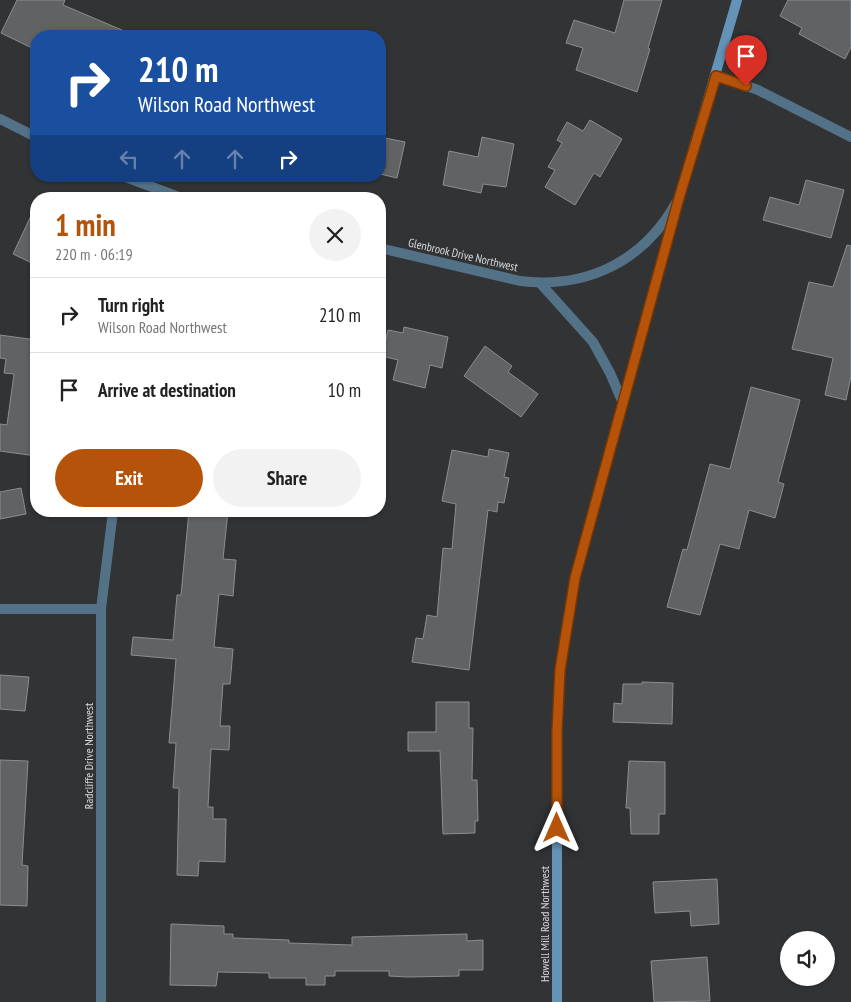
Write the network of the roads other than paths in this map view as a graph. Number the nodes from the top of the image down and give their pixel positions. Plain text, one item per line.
1 (737, 0) edge
2 (716, 76) junction
3 (0, 119) edge
4 (30, 134) edge
5 (851, 137) edge
6 (135, 182) edge
7 (155, 192) edge
8 (679, 198) junction
9 (386, 249) edge
10 (540, 283) junction
11 (622, 403) junction
12 (112, 517) edge
13 (0, 609) edge
14 (101, 609) junction
15 (101, 1002) edge
16 (557, 1002) edge

1 - 2 main road, Howell Mill Road Northwest
2 - 5 street
2 - 8 main road, Howell Mill Road Northwest
3 - 4 street
6 - 7 street
8 - 10 street, Glenbrook Drive Northwest
8 - 11 main road, Howell Mill Road Northwest
9 - 10 street, Glenbrook Drive Northwest
10 - 11 street
11 - 16 main road, Howell Mill Road Northwest
12 - 14 street, Radcliffe Drive Northwest
13 - 14 street
14 - 15 street, Radcliffe Drive Northwest

